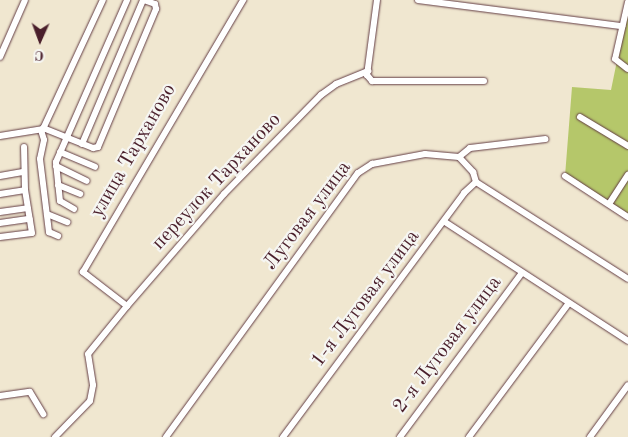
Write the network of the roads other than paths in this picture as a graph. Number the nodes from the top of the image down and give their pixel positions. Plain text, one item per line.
1 (25, 0) edge
2 (104, 0) edge
3 (126, 0) edge
4 (144, 0) edge
5 (243, 0) edge
6 (378, 0) edge
7 (418, 0) edge
8 (628, 2) edge
9 (622, 26) junction
10 (0, 57) edge
11 (628, 69) edge
12 (368, 70) junction
13 (484, 81) dead end
14 (580, 118) dead end
15 (42, 129) junction
16 (0, 136) edge
17 (67, 138) junction
18 (546, 139) dead end
19 (82, 144) junction
20 (628, 146) edge
21 (24, 148) dead end
22 (60, 152) junction
23 (459, 157) junction
24 (56, 166) junction
25 (95, 167) dead end
26 (23, 172) junction
27 (628, 174) edge
28 (0, 176) edge
29 (565, 176) dead end
30 (87, 180) dead end
31 (476, 182) junction
32 (58, 185) junction
33 (25, 190) junction
34 (0, 194) edge
35 (80, 194) dead end
36 (610, 204) junction
37 (28, 208) junction
38 (74, 209) dead end
39 (0, 212) edge
40 (47, 214) junction
41 (628, 217) edge
42 (30, 219) junction
43 (67, 222) dead end
44 (445, 222) junction
45 (0, 223) edge
46 (58, 236) dead end
47 (0, 237) edge
48 (522, 273) junction
49 (628, 279) edge
50 (569, 303) junction
51 (127, 306) junction
52 (628, 341) edge
53 (628, 386) edge
54 (0, 396) edge
55 (43, 414) dead end
56 (55, 437) edge
57 (166, 437) edge
58 (283, 437) edge
59 (400, 437) edge
60 (469, 437) edge
61 (590, 437) edge

1 - 10 street
2 - 15 street
3 - 17 street
4 - 19 street
4 - 19 street
5 - 51 street, улица Тарханово
6 - 12 street
7 - 9 street
8 - 9 street
9 - 11 street
12 - 13 street
12 - 51 street, переулок Тарханово
14 - 20 street
15 - 16 street
15 - 17 street
15 - 40 street
17 - 19 street
17 - 22 street
18 - 23 street
21 - 26 street
22 - 24 street
22 - 25 street
23 - 31 street
23 - 57 street, Луговая улица
24 - 30 street
24 - 32 street
26 - 28 street
26 - 33 street
27 - 36 street
29 - 36 street
31 - 44 street, 1-я Луговая улица
31 - 49 street
32 - 35 street
32 - 38 street
33 - 34 street
33 - 37 street
36 - 41 street
37 - 39 street
37 - 42 street
40 - 43 street
40 - 46 street
42 - 45 street
42 - 47 street
44 - 48 street
44 - 58 street, 1-я Луговая улица
48 - 50 street
48 - 59 street, 2-я Луговая улица
50 - 52 street
50 - 60 street
51 - 56 street, переулок Тарханово
53 - 61 street
54 - 55 street

